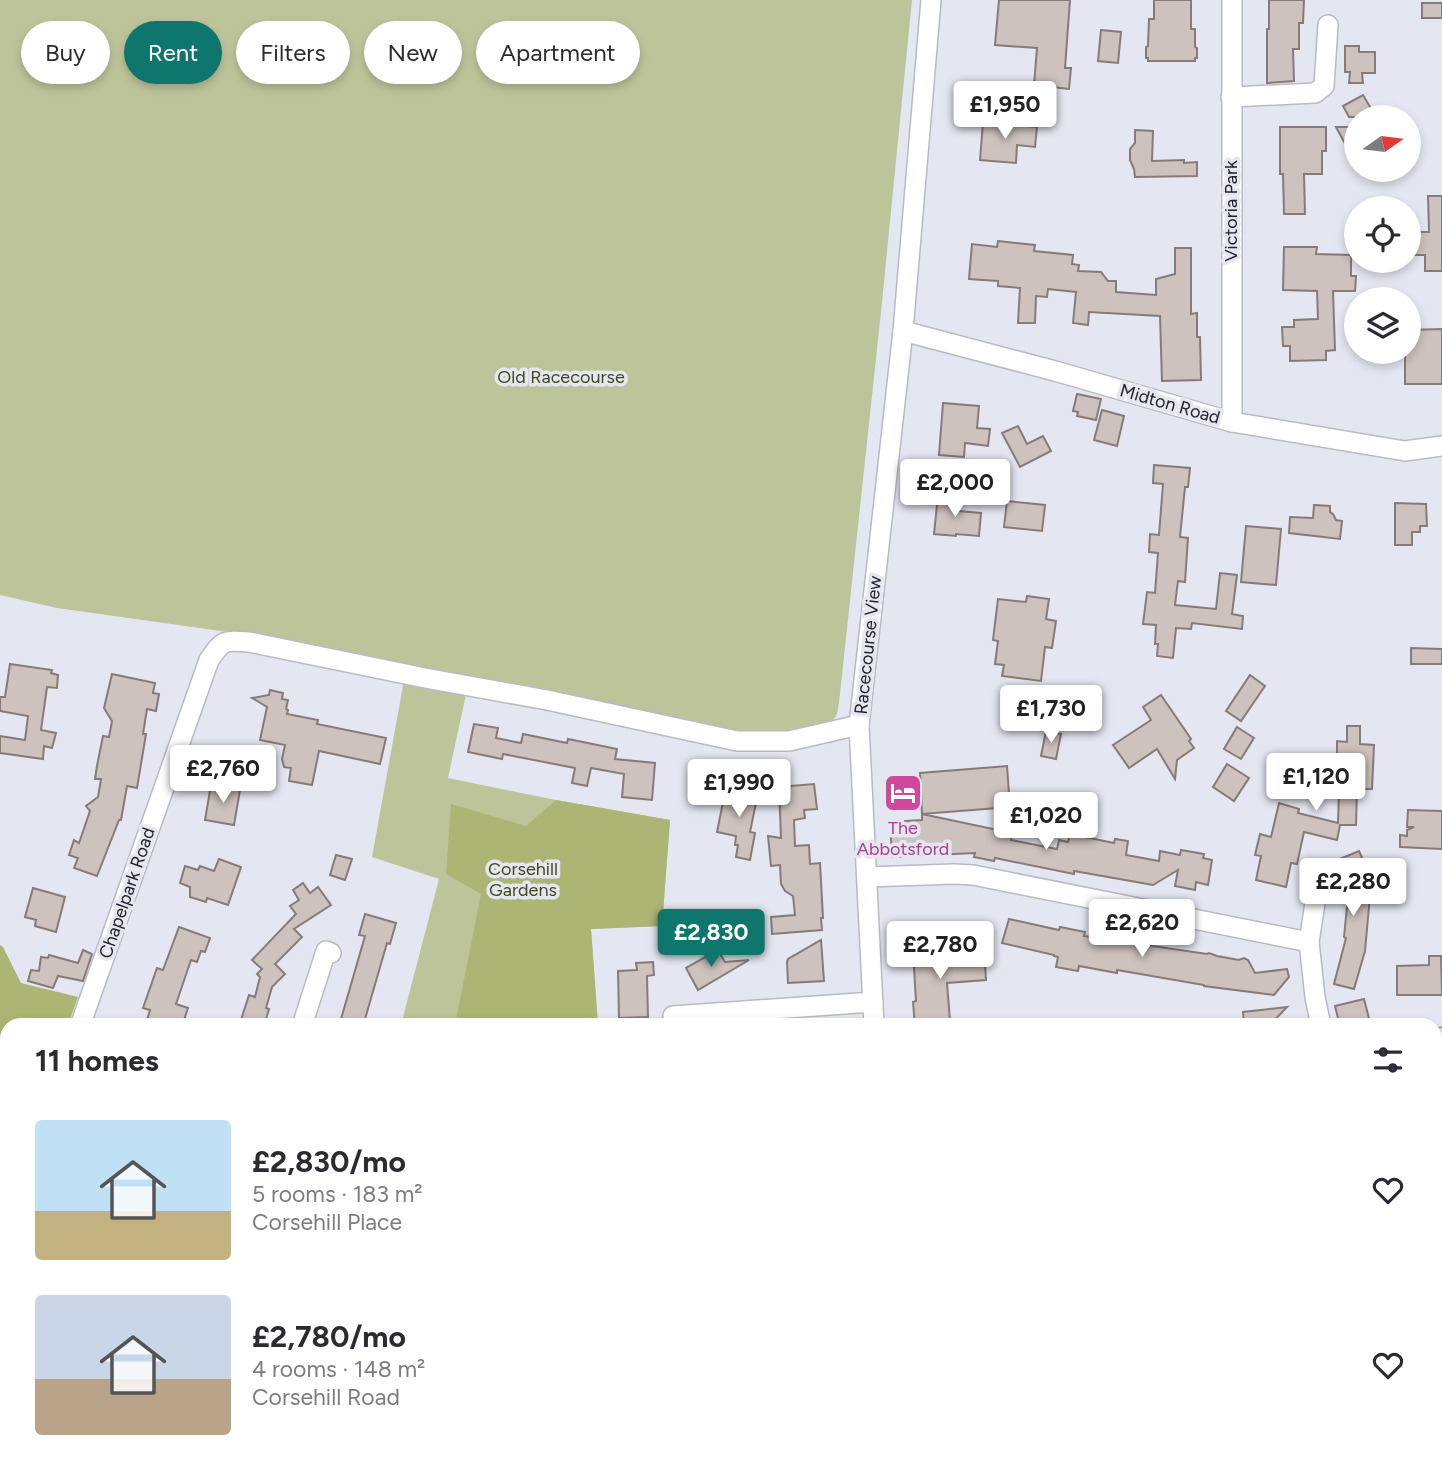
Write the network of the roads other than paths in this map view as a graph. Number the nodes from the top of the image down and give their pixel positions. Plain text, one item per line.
1 (931, 0) edge
2 (1231, 0) edge
3 (1328, 25) dead end
4 (1231, 97) junction
5 (903, 331) junction
6 (1232, 422) junction
7 (1442, 446) edge
8 (219, 644) joint
9 (859, 725) junction
10 (1322, 875) dead end
11 (867, 877) junction
12 (1309, 943) junction
13 (323, 950) dead end
14 (873, 1002) junction
15 (673, 1016) dead end
16 (83, 1018) edge
17 (304, 1018) edge
18 (874, 1018) edge
19 (1319, 1018) edge

1 - 5 street, Racecourse View
2 - 4 street, Victoria Park
3 - 4 street
4 - 6 street, Victoria Park
5 - 6 street, Midton Road
5 - 9 street, Racecourse View
6 - 7 street, Midton Road
8 - 9 street, Racecourse View
8 - 16 street, Chapelpark Road
9 - 11 street
10 - 12 street
11 - 12 street
11 - 14 street
12 - 19 street
13 - 17 street
14 - 15 street
14 - 18 street

